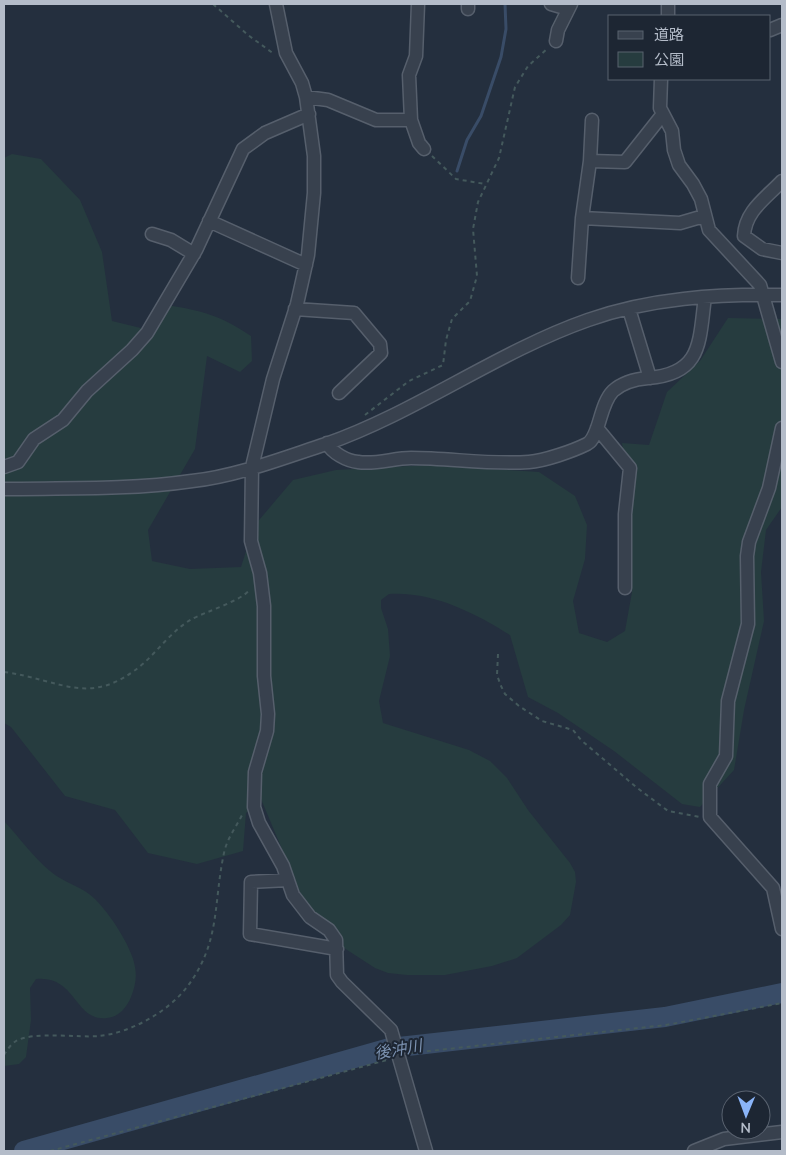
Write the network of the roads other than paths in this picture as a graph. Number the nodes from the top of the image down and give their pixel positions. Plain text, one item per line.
1 (276, 4) edge
2 (418, 4) edge
3 (551, 4) edge
4 (570, 6) edge
5 (556, 41) road end
6 (661, 80) edge
7 (306, 97) junction
8 (309, 114) junction
9 (663, 114) junction
10 (411, 120) junction
11 (592, 120) dead end
12 (424, 149) road end
13 (590, 161) junction
14 (782, 181) edge
15 (704, 216) junction
16 (582, 218) junction
17 (209, 221) junction
18 (152, 234) dead end
19 (194, 254) junction
20 (782, 254) edge
21 (306, 265) junction
22 (578, 278) dead end
23 (764, 295) junction
24 (782, 295) edge
25 (705, 297) junction
26 (295, 309) junction
27 (629, 309) junction
28 (782, 362) edge
29 (650, 378) junction
30 (339, 393) dead end
31 (597, 428) junction
32 (782, 428) edge
33 (327, 443) junction
34 (4, 466) edge
35 (252, 467) junction
36 (4, 489) edge
37 (625, 588) dead end
38 (288, 880) junction
39 (782, 929) edge
40 (337, 949) junction
41 (782, 1132) edge
42 (426, 1151) edge
43 (694, 1151) edge

1 - 7 street
2 - 10 street
3 - 4 street
4 - 5 street
6 - 9 street
7 - 8 street
7 - 10 street
8 - 17 street
8 - 21 street
9 - 13 street
9 - 15 street
10 - 12 street
11 - 13 street
13 - 16 street
14 - 20 street
15 - 16 street
15 - 23 street
16 - 22 street
17 - 19 street
17 - 21 street
18 - 19 street
19 - 34 street
21 - 26 street
23 - 24 street
23 - 25 street
23 - 28 street
25 - 27 street
25 - 29 street
26 - 30 street
26 - 35 street
27 - 29 street
27 - 33 street
29 - 31 street
31 - 33 street
31 - 37 street
32 - 39 street
33 - 35 street
35 - 36 street
35 - 38 street
38 - 40 street
38 - 40 street
40 - 42 street
41 - 43 street

